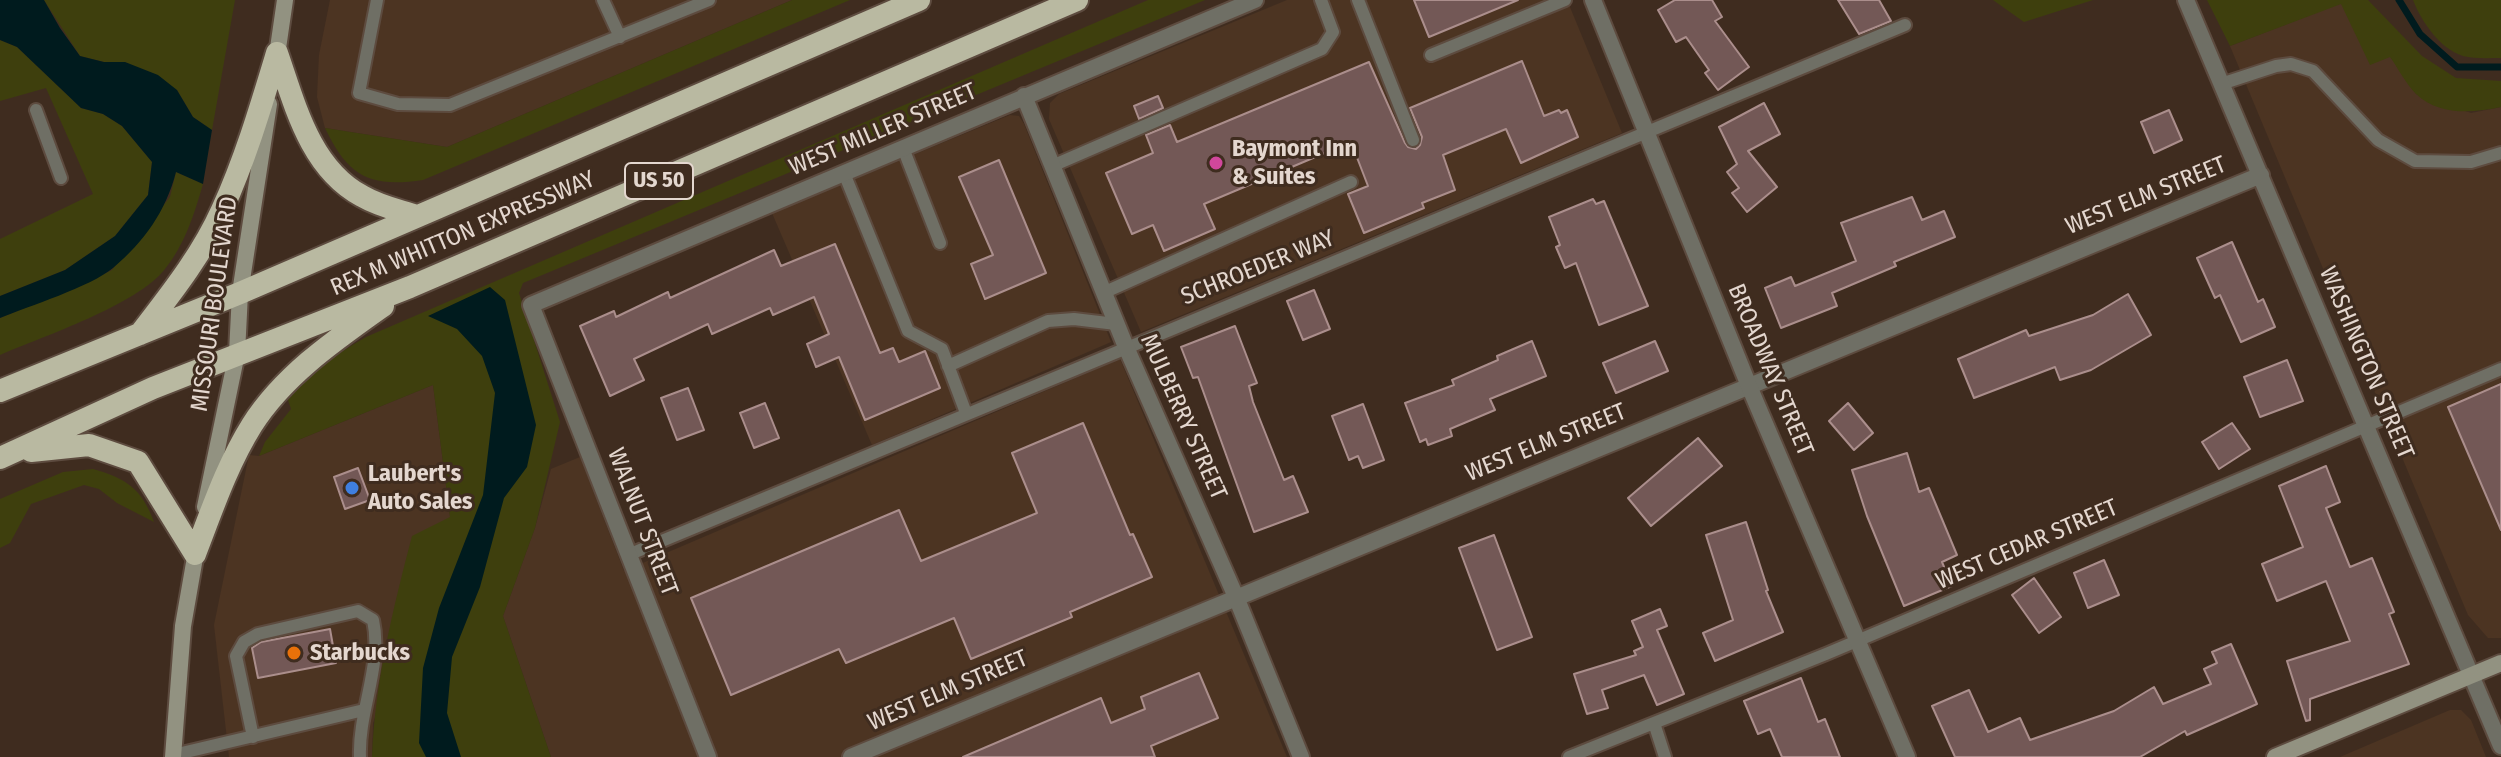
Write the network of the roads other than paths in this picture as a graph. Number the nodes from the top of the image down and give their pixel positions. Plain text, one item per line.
1 (285, 0) edge
2 (377, 0) edge
3 (603, 0) edge
4 (709, 0) edge
5 (919, 0) edge
6 (1077, 0) edge
7 (1255, 0) edge
8 (1321, 0) edge
9 (1358, 0) edge
10 (1565, 0) edge
11 (1593, 0) edge
12 (2186, 0) edge
13 (1905, 25) dead end
14 (620, 37) junction
15 (277, 53) junction
16 (1431, 55) dead end
17 (2221, 84) junction
18 (1024, 96) junction
19 (36, 110) dead end
20 (1647, 133) junction
21 (1413, 140) dead end
22 (903, 148) junction
23 (2501, 153) edge
24 (1052, 166) junction
25 (844, 173) junction
26 (2261, 175) junction
27 (61, 178) dead end
28 (1351, 182) dead end
29 (416, 216) junction
30 (940, 243) dead end
31 (410, 287) junction
32 (240, 293) junction
33 (1103, 293) junction
34 (531, 305) joint
35 (1116, 324) junction
36 (140, 334) junction
37 (1126, 347) junction
38 (237, 353) junction
39 (948, 366) junction
40 (2501, 369) edge
41 (1749, 386) junction
42 (0, 391) edge
43 (966, 413) junction
44 (2366, 424) junction
45 (5, 456) edge
46 (195, 554) junction
47 (628, 555) junction
48 (1236, 597) junction
49 (1859, 640) junction
50 (2501, 663) edge
51 (2471, 675) junction
52 (364, 710) junction
53 (1654, 723) junction
54 (253, 737) junction
55 (2501, 746) edge
56 (2298, 753) edge
57 (173, 756) edge
58 (703, 756) edge
59 (360, 757) edge
60 (851, 757) edge
61 (1301, 757) edge
62 (1569, 757) edge
63 (1665, 757) edge
64 (1907, 757) edge
65 (2275, 757) edge

1 - 15 main road, MISSOURI BOULEVARD
2 - 14 lane
3 - 14 lane
4 - 14 lane
5 - 29 highway, REX M WHITTON EXPRESSWAY / US 50
6 - 31 highway, REX M WHITTON EXPRESSWAY / US 50
7 - 18 street, WEST MILLER STREET
8 - 24 lane
9 - 21 lane
10 - 16 lane
11 - 20 street, BROADWAY STREET
12 - 17 street, WASHINGTON STREET
13 - 20 lane, SCHROEDER WAY
15 - 29 highway
15 - 32 main road, MISSOURI BOULEVARD
15 - 36 highway
17 - 23 lane
17 - 26 street, WASHINGTON STREET
18 - 22 street, WEST MILLER STREET
18 - 24 street, MULBERRY STREET
19 - 27 lane
20 - 37 lane, SCHROEDER WAY
20 - 41 street, BROADWAY STREET
22 - 25 street, WEST MILLER STREET
22 - 30 lane
24 - 33 street, MULBERRY STREET
25 - 34 street, WEST MILLER STREET
25 - 39 lane
26 - 41 street, WEST ELM STREET
26 - 44 street, WASHINGTON STREET
28 - 33 lane
29 - 32 highway, REX M WHITTON EXPRESSWAY / US 50
31 - 38 highway, REX M WHITTON EXPRESSWAY / US 50
31 - 46 highway
32 - 36 highway, REX M WHITTON EXPRESSWAY / US 50
32 - 38 main road, MISSOURI BOULEVARD
33 - 35 street, MULBERRY STREET
34 - 47 street, WALNUT STREET
35 - 37 street, MULBERRY STREET
35 - 39 lane
36 - 42 highway, REX M WHITTON EXPRESSWAY / US 50
37 - 43 lane, SCHROEDER WAY
37 - 48 street, MULBERRY STREET
38 - 45 highway, REX M WHITTON EXPRESSWAY / US 50
38 - 46 main road, MISSOURI BOULEVARD
39 - 43 lane
40 - 44 lane, WEST CEDAR STREET
41 - 48 street, WEST ELM STREET
41 - 49 street, BROADWAY STREET
43 - 47 lane, SCHROEDER WAY
44 - 49 lane, WEST CEDAR STREET
44 - 51 street, WASHINGTON STREET
45 - 46 highway
46 - 57 main road, MISSOURI BOULEVARD
47 - 58 street, WALNUT STREET
48 - 60 street, WEST ELM STREET
48 - 61 street, MULBERRY STREET
49 - 53 lane, WEST CEDAR STREET
49 - 64 street, BROADWAY STREET
50 - 51 main road
51 - 55 street, WASHINGTON STREET
51 - 56 main road
52 - 54 lane
52 - 54 lane
52 - 59 lane
53 - 62 lane, WEST CEDAR STREET
53 - 63 lane
54 - 57 lane
56 - 65 main road

